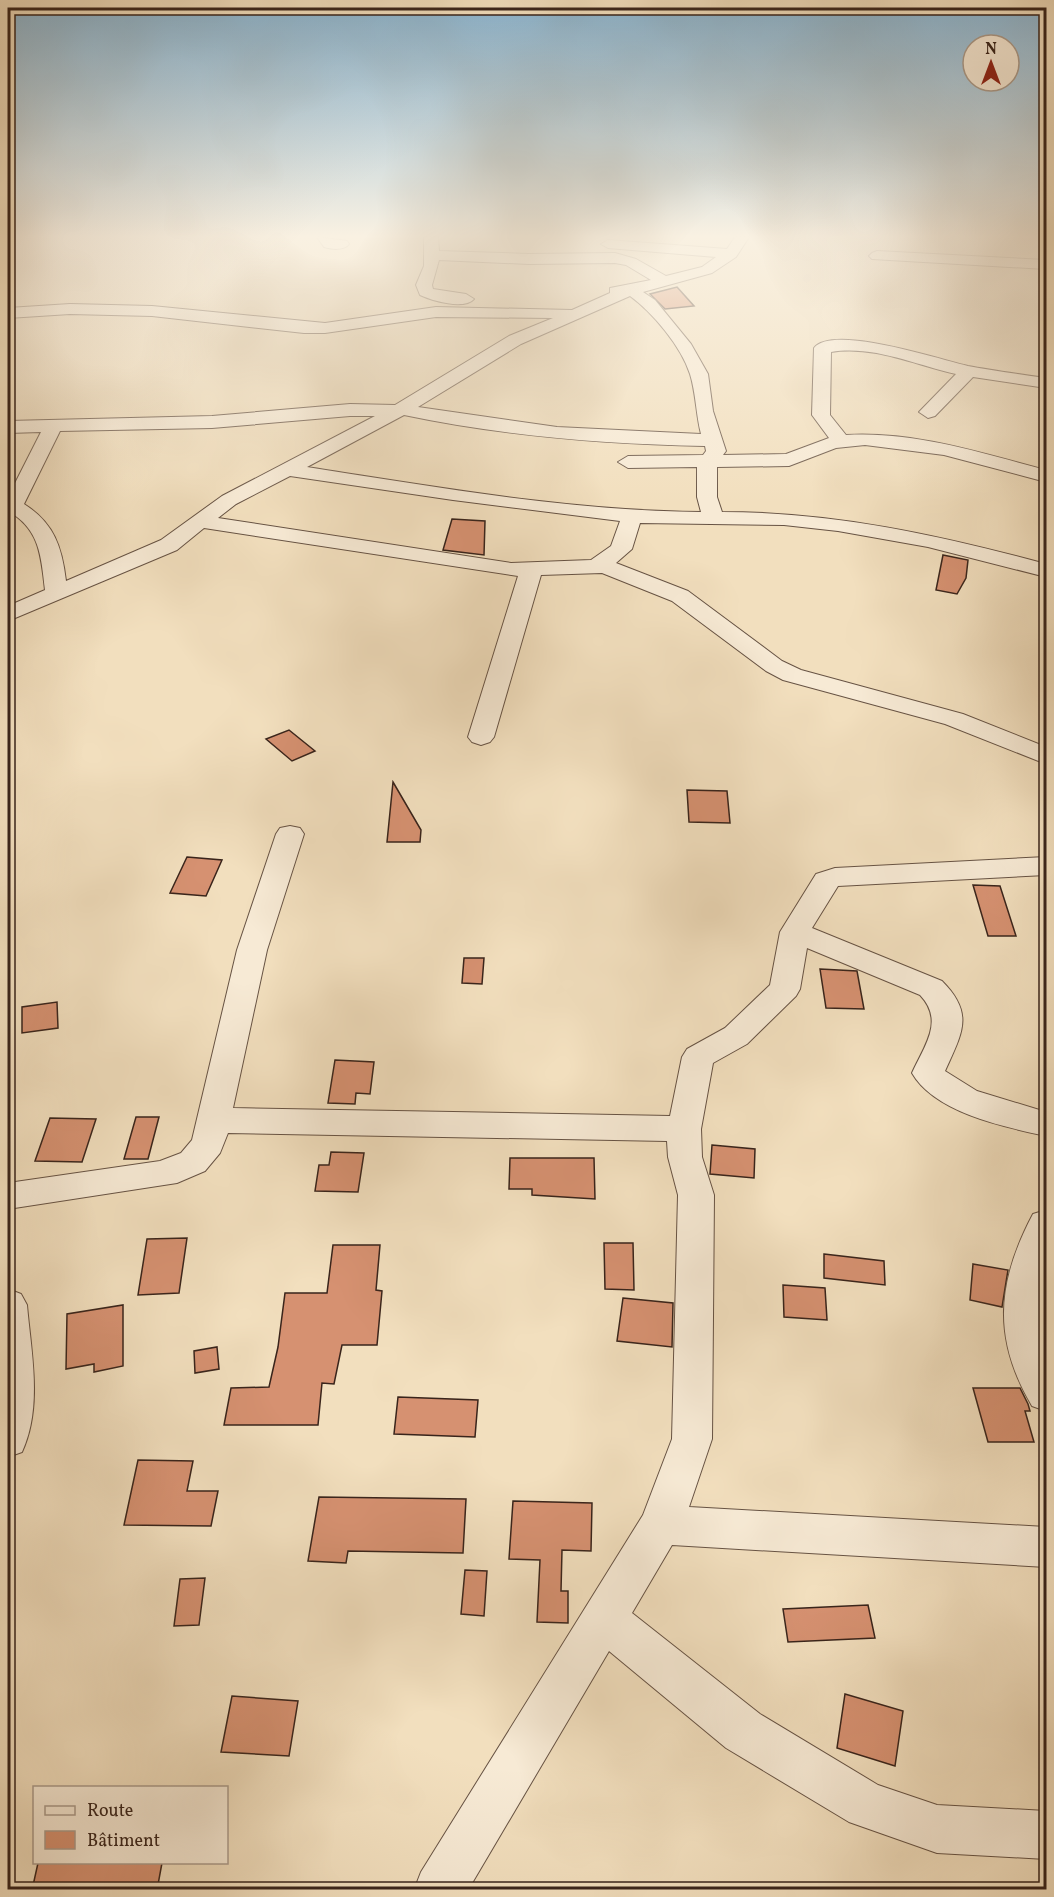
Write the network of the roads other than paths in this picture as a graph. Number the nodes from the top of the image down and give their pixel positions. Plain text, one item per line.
1 (282, 326) edge
2 (342, 326) edge
3 (546, 326) edge
4 (667, 326) edge
5 (969, 371) junction
6 (1047, 383) edge
7 (400, 410) junction
8 (928, 412) dead end
9 (8, 427) edge
10 (53, 427) junction
11 (713, 440) junction
12 (841, 441) junction
13 (712, 461) junction
14 (628, 462) dead end
15 (285, 469) junction
16 (1047, 476) edge
17 (10, 506) edge
18 (632, 515) junction
19 (714, 519) junction
20 (203, 522) junction
21 (598, 565) junction
22 (531, 571) junction
23 (1047, 571) edge
24 (57, 592) junction
25 (8, 614) edge
26 (481, 737) dead end
27 (1047, 756) edge
28 (290, 834) dead end
29 (1047, 866) edge
30 (795, 933) junction
31 (213, 1119) junction
32 (1047, 1124) edge
33 (684, 1129) junction
34 (8, 1196) edge
35 (1047, 1224) edge
36 (8, 1305) edge
37 (1047, 1394) edge
38 (8, 1439) edge
39 (661, 1525) junction
40 (1047, 1547) edge
41 (604, 1618) junction
42 (1047, 1835) edge
43 (439, 1890) edge

1 - 2 street
3 - 7 street
4 - 11 street
5 - 6 street
5 - 8 street
5 - 12 street
7 - 10 street
7 - 11 street
7 - 15 street
9 - 10 street
10 - 17 street
11 - 13 street
12 - 13 street
12 - 16 street
13 - 14 street
13 - 19 street
15 - 18 street
15 - 20 street
17 - 24 street
18 - 19 street
18 - 21 street
19 - 23 street
20 - 22 street
20 - 24 street
21 - 22 street
21 - 27 street
22 - 26 street
24 - 25 street
28 - 31 street
29 - 30 street
30 - 32 street
30 - 33 street
31 - 33 street
31 - 34 street
33 - 39 street
35 - 37 street
36 - 38 street
39 - 40 street
39 - 41 street
41 - 42 street
41 - 43 street

